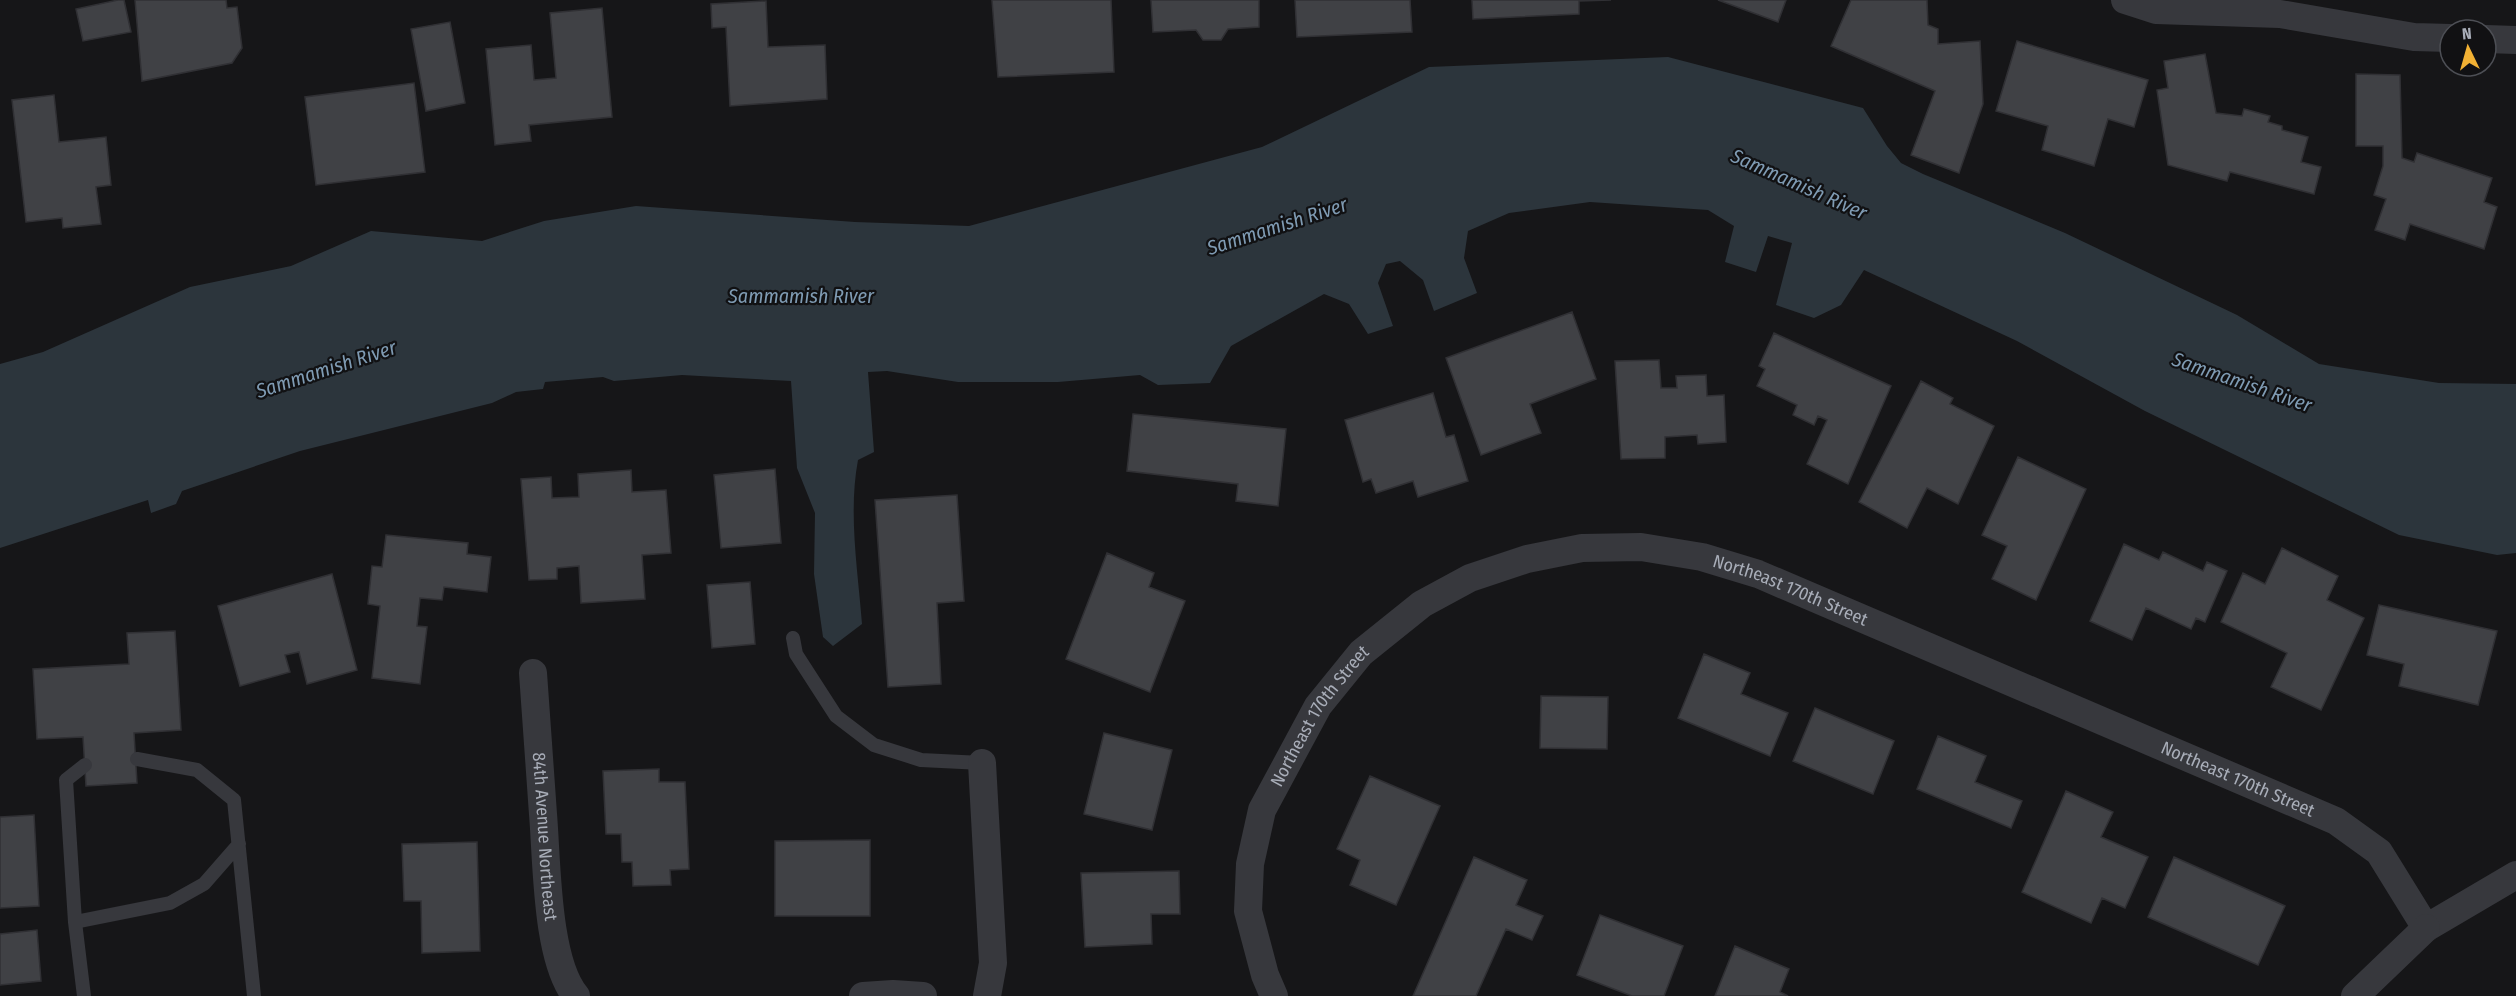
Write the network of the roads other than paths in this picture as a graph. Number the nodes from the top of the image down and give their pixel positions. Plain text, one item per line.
1 (2125, 0) edge
2 (2438, 38) edge
3 (2498, 39) edge
4 (2516, 40) edge
5 (793, 638) dead end
6 (532, 673) dead end
7 (137, 759) dead end
8 (982, 763) joint
9 (85, 765) dead end
10 (239, 844) junction
11 (2516, 875) edge
12 (75, 922) junction
13 (2426, 928) junction
14 (84, 996) edge
15 (254, 996) edge
16 (576, 996) edge
17 (863, 996) edge
18 (923, 996) edge
19 (987, 996) edge
20 (1274, 996) edge
21 (2355, 996) edge

1 - 2 street
3 - 4 street
5 - 8 lane
6 - 16 street, 84th Avenue Northeast
7 - 10 lane
8 - 19 street
9 - 12 lane
10 - 12 lane
10 - 15 lane
11 - 13 street
12 - 14 lane
13 - 20 street, Northeast 170th Street
13 - 21 street
17 - 18 street

